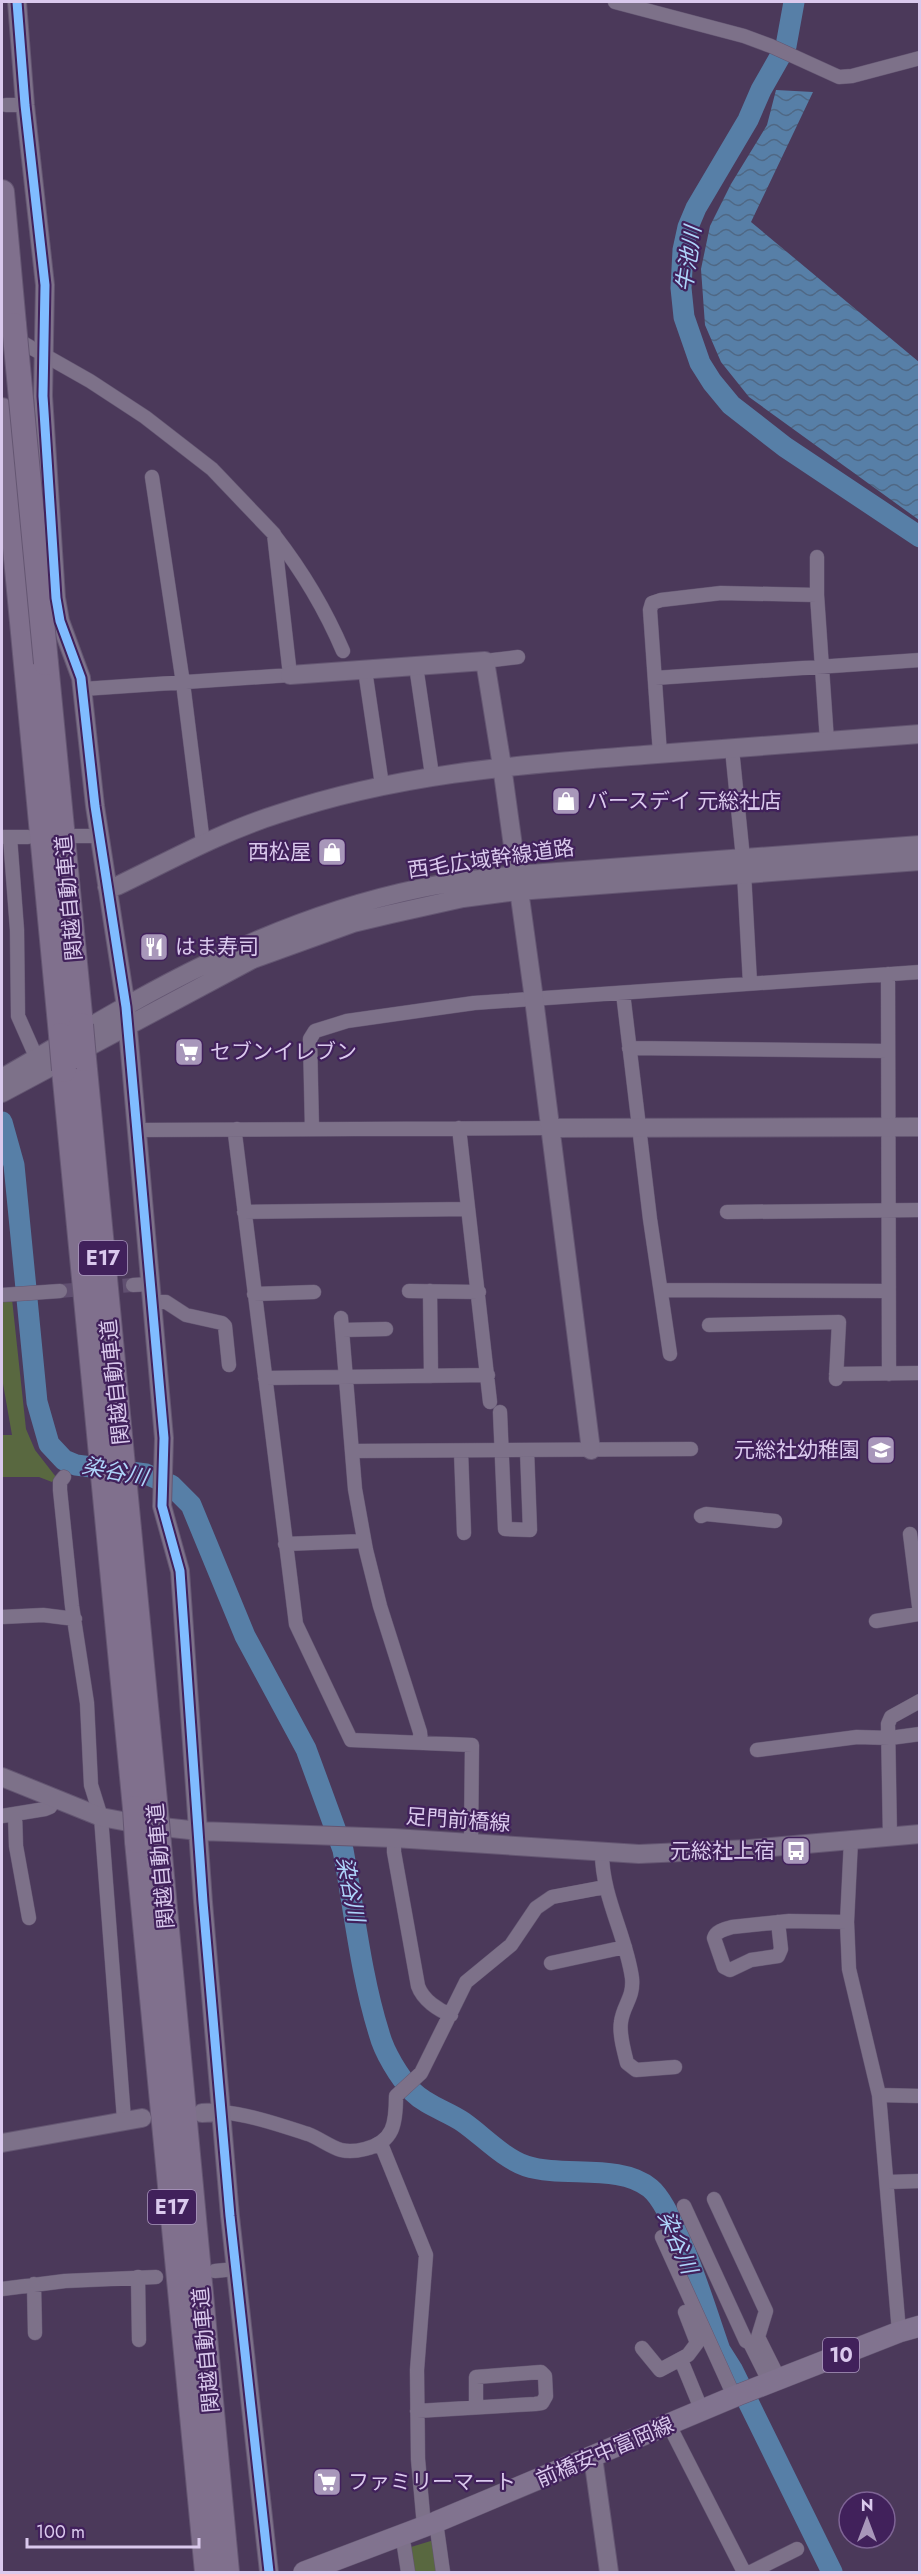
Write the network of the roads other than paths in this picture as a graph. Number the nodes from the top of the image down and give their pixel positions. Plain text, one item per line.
1 (17, 2) edge
2 (615, 2) edge
3 (920, 58) edge
4 (6, 105) dead end
5 (25, 105) junction
6 (2, 192) edge
7 (8, 328) edge
8 (42, 353) junction
9 (2, 410) edge
10 (152, 477) dead end
11 (274, 534) junction
12 (817, 557) dead end
13 (817, 595) junction
14 (343, 651) dead end
15 (518, 657) dead end
16 (920, 660) edge
17 (485, 661) junction
18 (36, 664) junction
19 (416, 666) junction
20 (821, 666) junction
21 (365, 670) junction
22 (290, 675) junction
23 (655, 678) junction
24 (183, 683) junction
25 (83, 689) junction
26 (920, 734) edge
27 (827, 741) junction
28 (732, 748) junction
29 (660, 754) junction
30 (502, 766) junction
31 (432, 775) junction
32 (382, 785) junction
33 (75, 836) dead end
34 (99, 836) junction
35 (6, 837) edge
36 (28, 837) dead end
37 (203, 843) junction
38 (920, 845) edge
39 (920, 861) edge
40 (744, 866) junction
41 (518, 883) junction
42 (107, 887) junction
43 (920, 972) edge
44 (888, 974) junction
45 (750, 983) junction
46 (622, 993) junction
47 (534, 999) junction
48 (126, 1006) junction
49 (126, 1025) junction
50 (629, 1048) junction
51 (888, 1051) junction
52 (37, 1059) junction
53 (3, 1088) edge
54 (640, 1127) junction
55 (887, 1127) junction
56 (920, 1127) edge
57 (459, 1128) junction
58 (550, 1128) junction
59 (312, 1129) junction
60 (138, 1130) junction
61 (237, 1130) junction
62 (468, 1209) junction
63 (888, 1210) junction
64 (920, 1210) edge
65 (244, 1212) junction
66 (728, 1212) dead end
67 (133, 1285) tunnel mouth
68 (661, 1290) junction
69 (60, 1291) tunnel mouth
70 (409, 1291) dead end
71 (430, 1291) junction
72 (888, 1291) junction
73 (314, 1292) dead end
74 (479, 1292) junction
75 (152, 1293) junction
76 (254, 1294) junction
77 (2, 1295) edge
78 (709, 1324) dead end
79 (386, 1329) dead end
80 (670, 1354) dead end
81 (229, 1365) dead end
82 (920, 1373) edge
83 (889, 1374) junction
84 (347, 1376) junction
85 (431, 1376) junction
86 (488, 1376) junction
87 (265, 1378) junction
88 (691, 1449) dead end
89 (527, 1450) junction
90 (591, 1450) junction
91 (353, 1451) junction
92 (461, 1451) junction
93 (501, 1451) junction
94 (64, 1477) dead end
95 (701, 1516) dead end
96 (776, 1521) dead end
97 (464, 1533) dead end
98 (910, 1534) dead end
99 (364, 1541) junction
100 (285, 1544) junction
101 (919, 1614) edge
102 (2, 1617) edge
103 (75, 1619) junction
104 (876, 1621) dead end
105 (920, 1701) edge
106 (920, 1734) edge
107 (890, 1738) junction
108 (421, 1743) junction
109 (757, 1750) dead end
110 (2, 1777) edge
111 (55, 1799) junction
112 (8, 1815) edge
113 (100, 1817) junction
114 (199, 1831) junction
115 (920, 1834) edge
116 (890, 1837) junction
117 (394, 1838) junction
118 (850, 1840) junction
119 (148, 1843) junction
120 (471, 1843) junction
121 (602, 1853) junction
122 (605, 1887) junction
123 (29, 1918) dead end
124 (778, 1922) junction
125 (847, 1922) junction
126 (625, 1947) junction
127 (550, 1964) dead end
128 (451, 2015) junction
129 (675, 2067) dead end
130 (879, 2095) junction
131 (920, 2096) edge
132 (222, 2112) junction
133 (201, 2113) dead end
134 (142, 2118) dead end
135 (124, 2120) junction
136 (2, 2143) edge
137 (381, 2144) junction
138 (920, 2181) edge
139 (888, 2182) junction
140 (714, 2199) dead end
141 (684, 2206) dead end
142 (662, 2237) dead end
143 (235, 2269) junction
144 (215, 2271) dead end
145 (138, 2277) junction
146 (156, 2277) dead end
147 (34, 2284) junction
148 (2, 2289) edge
149 (685, 2312) dead end
150 (909, 2329) edge
151 (35, 2333) dead end
152 (139, 2340) dead end
153 (642, 2348) dead end
154 (681, 2360) junction
155 (771, 2383) junction
156 (736, 2396) junction
157 (476, 2407) junction
158 (417, 2411) junction
159 (702, 2411) junction
160 (669, 2426) junction
161 (593, 2457) junction
162 (430, 2524) junction
163 (400, 2535) junction
164 (797, 2549) dead end
165 (207, 2572) edge
166 (227, 2572) edge
167 (268, 2572) edge
168 (304, 2572) edge
169 (408, 2572) edge
170 (442, 2572) edge
171 (609, 2572) edge
172 (744, 2572) edge
173 (751, 2572) edge

1 - 5 street
2 - 3 street
4 - 5 street
5 - 8 street
6 - 7 highway, 関越自動車道 / E17
7 - 8 street
7 - 18 highway, 関越自動車道 / E17, bridge
8 - 11 street
8 - 25 street
9 - 18 highway, 関越自動車道 / E17
10 - 24 street
11 - 14 street
11 - 22 street
12 - 13 street
13 - 20 street
13 - 23 street
15 - 17 street
16 - 20 street
17 - 19 street
17 - 30 street
18 - 119 highway, 関越自動車道 / E17, bridge
19 - 21 street
19 - 31 street
20 - 23 street
20 - 27 street
21 - 22 street
21 - 32 street
22 - 24 street
23 - 29 street
24 - 25 street
24 - 37 street
25 - 34 street
26 - 27 street
27 - 28 street
28 - 29 street
28 - 40 street
29 - 30 street
30 - 31 street
30 - 41 street
31 - 32 street
32 - 37 street
33 - 34 street
34 - 42 street
35 - 36 street
35 - 52 street
37 - 42 street
38 - 40 street, 西毛広域幹線道路
39 - 40 street, 西毛広域幹線道路
40 - 41 street, 西毛広域幹線道路
40 - 45 street
41 - 47 street
41 - 48 street, 西毛広域幹線道路
41 - 49 street, 西毛広域幹線道路
42 - 48 street
43 - 44 street
44 - 45 street
44 - 51 street
45 - 46 street
46 - 47 street
46 - 50 street
47 - 58 street
47 - 59 street
48 - 49 street
48 - 52 street, 西毛広域幹線道路
49 - 53 street, 西毛広域幹線道路
49 - 60 street
50 - 51 street
50 - 54 street
51 - 55 street
52 - 53 street, 西毛広域幹線道路
54 - 55 street
54 - 58 street
54 - 68 street
55 - 56 street
55 - 63 street
57 - 58 street
57 - 59 street
57 - 62 street
58 - 90 street
59 - 61 street
60 - 61 street
60 - 75 street
61 - 65 street
62 - 65 street
62 - 74 street
63 - 64 street
63 - 66 street
63 - 72 street
65 - 76 street
67 - 75 street
68 - 72 street
68 - 80 street
69 - 77 street
70 - 71 street
71 - 74 street
71 - 85 street
72 - 83 street
73 - 76 street
74 - 86 street
75 - 81 street
75 - 114 street
76 - 87 street
78 - 83 street
79 - 84 street
82 - 83 street
84 - 85 street
84 - 87 street
84 - 91 street
85 - 86 street
86 - 93 street
87 - 100 street
88 - 90 street
89 - 90 street
89 - 93 street
89 - 93 street
91 - 92 street
91 - 99 street
92 - 93 street
92 - 97 street
94 - 103 street
95 - 96 street
98 - 101 street
99 - 100 street
99 - 108 street
100 - 108 street
101 - 104 street
102 - 103 street
103 - 113 street
105 - 107 street
106 - 107 street
107 - 109 street
107 - 116 street
108 - 120 street
110 - 111 street, 足門前橋線
111 - 112 street
111 - 113 street, 足門前橋線
112 - 123 street
113 - 114 street, 足門前橋線
113 - 135 street
114 - 117 street, 足門前橋線
114 - 132 street
115 - 116 street, 足門前橋線
116 - 118 street, 足門前橋線
117 - 120 street, 足門前橋線
117 - 128 street
118 - 121 street, 足門前橋線
118 - 125 street
119 - 165 highway, 関越自動車道 / E17
119 - 166 highway, 関越自動車道 / E17
120 - 121 street, 足門前橋線
121 - 122 street
122 - 126 street
122 - 128 street
124 - 124 street
124 - 125 street
125 - 130 street
126 - 127 street
126 - 129 street
128 - 137 street
130 - 131 street
130 - 139 street
132 - 133 street
132 - 137 street
132 - 143 street
134 - 135 street
135 - 136 street
137 - 158 street
138 - 139 street
139 - 150 street
140 - 155 street
141 - 155 street
142 - 156 street
143 - 144 street
143 - 167 street
145 - 146 street
145 - 147 street
145 - 152 street
147 - 148 street
147 - 151 street
149 - 154 street
150 - 155 main road, 10
153 - 154 street
154 - 159 street
155 - 156 main road, 10
156 - 159 main road, 前橋安中富岡線 / 10
157 - 157 street
157 - 158 street
158 - 162 street
159 - 160 main road, 前橋安中富岡線 / 10
160 - 161 main road, 前橋安中富岡線 / 10
160 - 172 street
161 - 162 main road, 前橋安中富岡線 / 10
161 - 171 street
162 - 163 main road, 前橋安中富岡線 / 10
162 - 170 street
163 - 168 main road, 前橋安中富岡線 / 10
163 - 169 street
164 - 173 street

